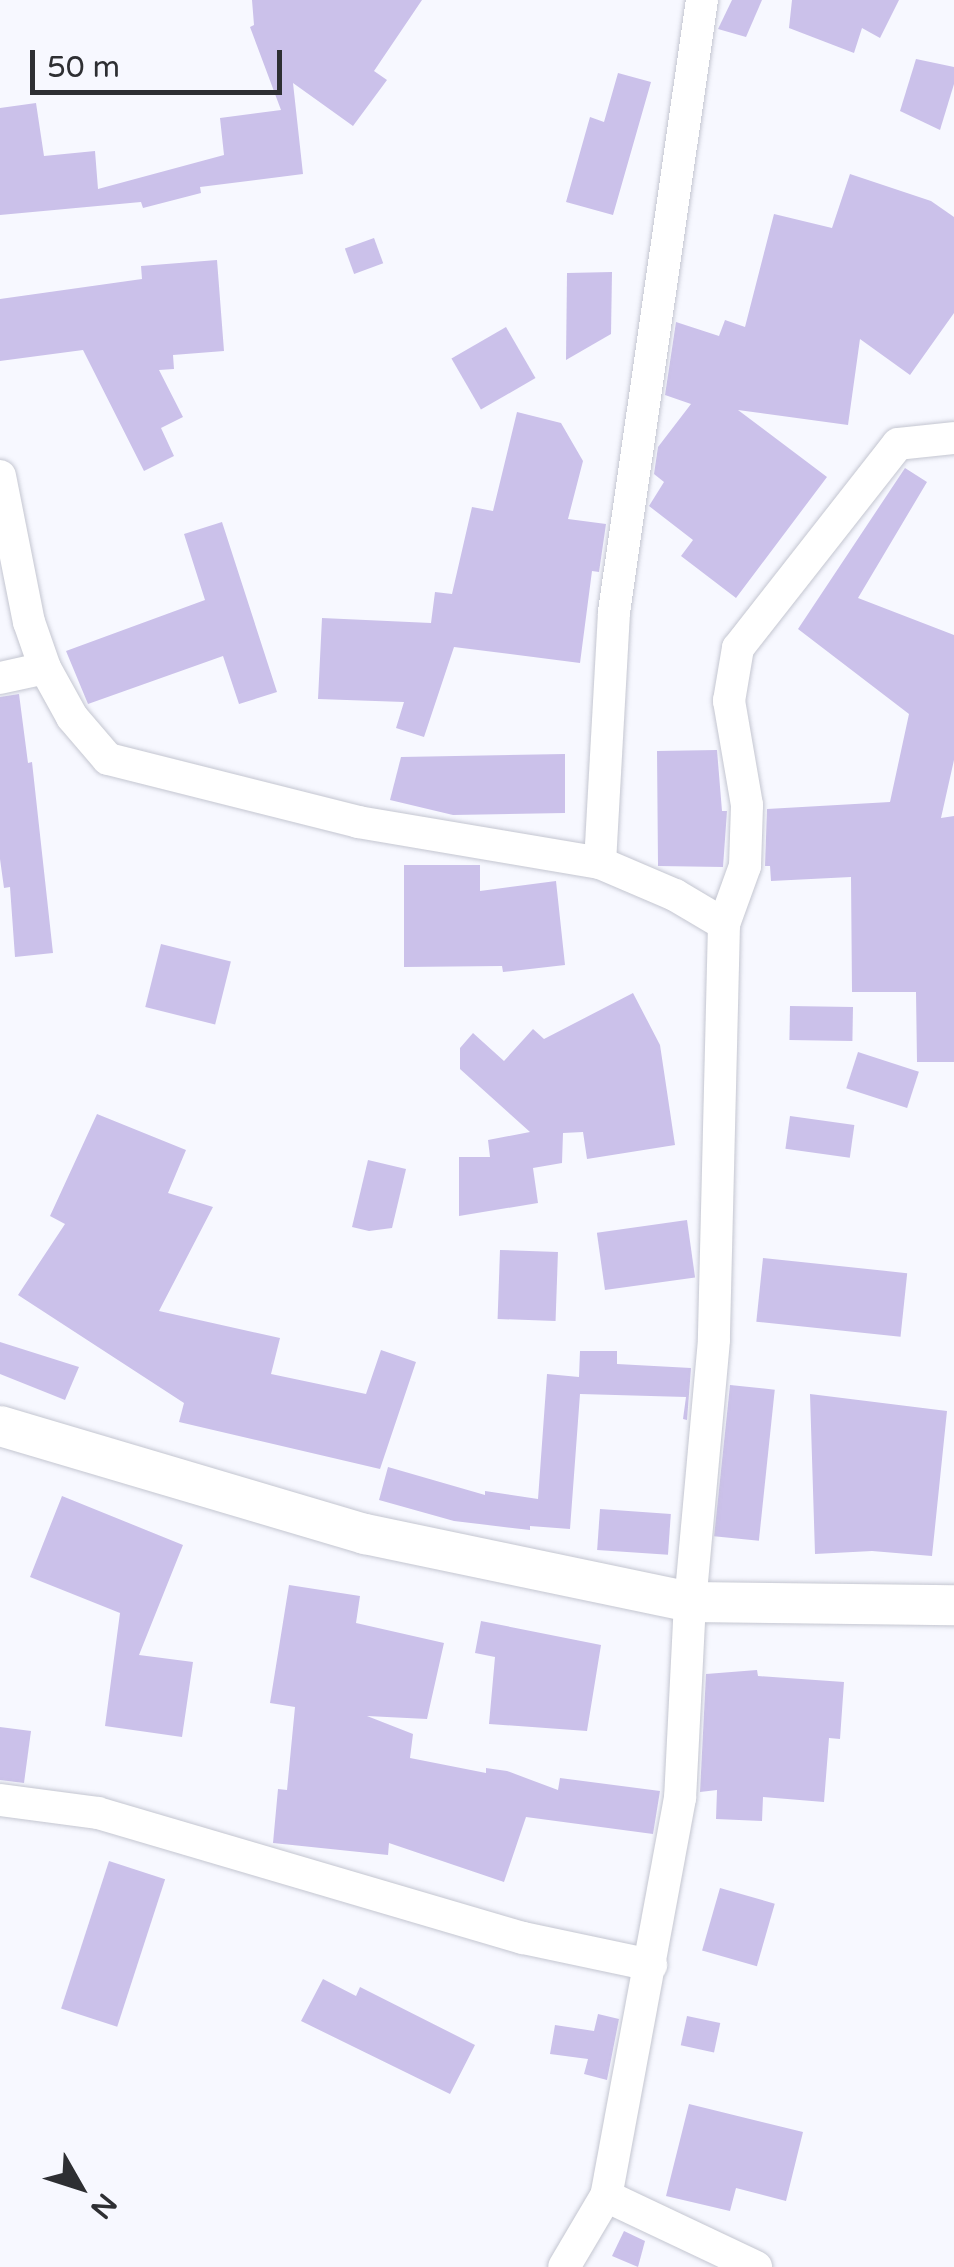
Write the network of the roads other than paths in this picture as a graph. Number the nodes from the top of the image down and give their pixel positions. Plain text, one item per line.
1 (702, 0) edge
2 (954, 438) edge
3 (0, 476) edge
4 (44, 668) junction
5 (0, 678) edge
6 (600, 864) junction
7 (724, 924) junction
8 (0, 1426) edge
9 (690, 1602) junction
10 (954, 1605) edge
11 (0, 1800) edge
12 (650, 1964) junction
13 (606, 2196) junction
14 (564, 2267) edge
15 (756, 2267) edge

1 - 6 street
2 - 7 street
3 - 4 street
4 - 5 street
4 - 6 street
6 - 7 street
7 - 9 street
8 - 9 street
9 - 10 street
9 - 12 street
11 - 12 street
12 - 13 street
13 - 14 street
13 - 15 street

